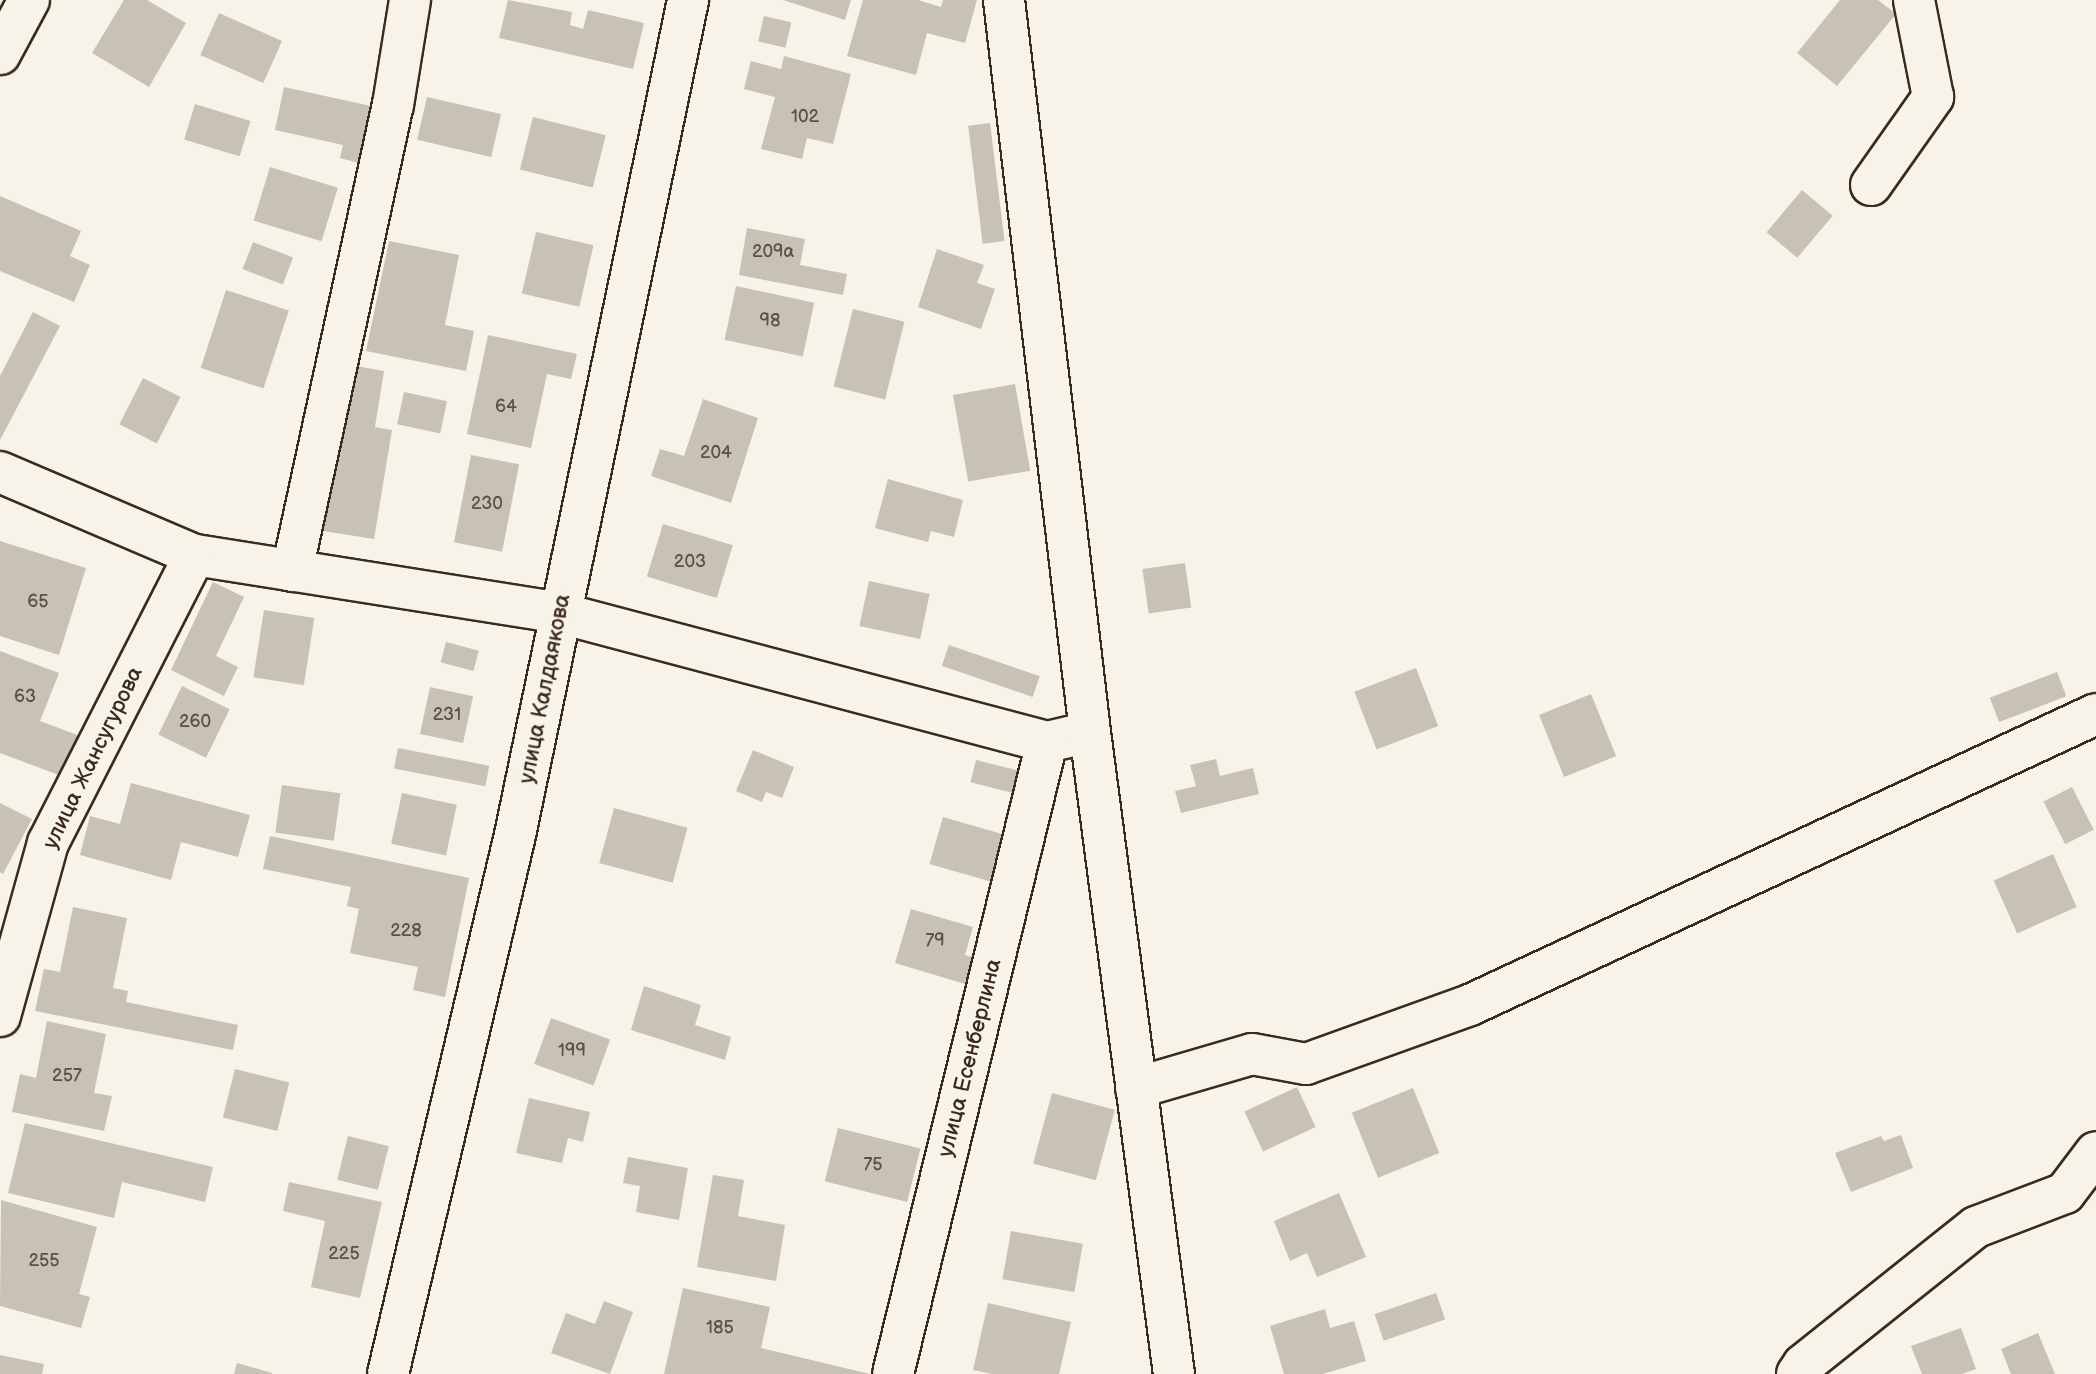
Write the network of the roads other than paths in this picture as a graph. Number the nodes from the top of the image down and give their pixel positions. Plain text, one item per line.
1 (29, 0) edge
2 (410, 0) edge
3 (688, 0) edge
4 (1004, 0) edge
5 (1914, 0) edge
6 (0, 54) edge
7 (1871, 185) dead end
8 (0, 472) edge
9 (195, 555) junction
10 (292, 571) junction
11 (560, 613) junction
12 (2096, 714) edge
13 (1090, 732) junction
14 (1047, 742) junction
15 (0, 1016) edge
16 (1136, 1088) junction
17 (2096, 1152) edge
18 (388, 1374) edge
19 (893, 1374) edge
20 (1174, 1374) edge
21 (1797, 1374) edge

1 - 6 street
2 - 10 street
3 - 11 street, улица Калдаякова
4 - 13 street
5 - 7 street
8 - 9 street
9 - 10 street
9 - 15 street, улица Жансугурова
10 - 11 street
11 - 14 street
11 - 18 street, улица Калдаякова
12 - 16 street
13 - 14 street
13 - 16 street
14 - 19 street, улица Есенберлина
16 - 20 street
17 - 21 street

